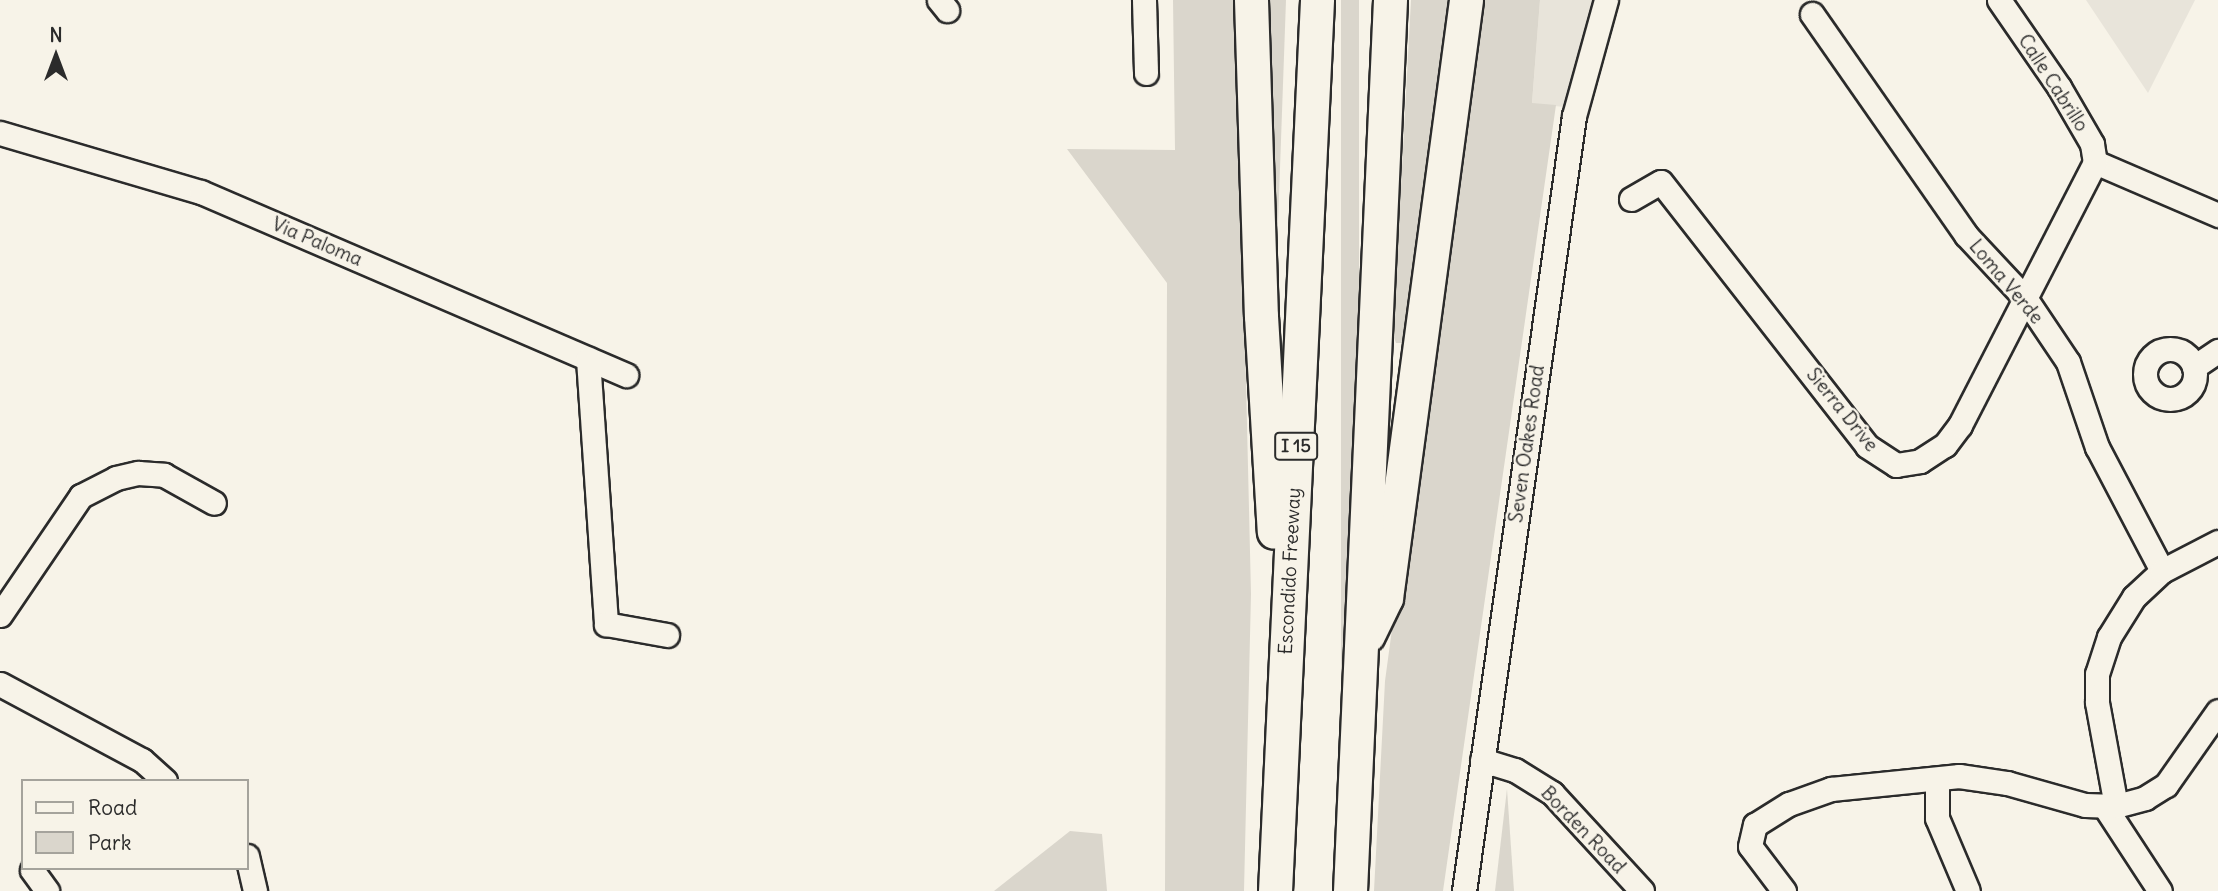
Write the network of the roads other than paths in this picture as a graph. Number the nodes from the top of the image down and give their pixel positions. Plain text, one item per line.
1 (1144, 0) edge
2 (1251, 0) edge
3 (1317, 0) edge
4 (1390, 0) edge
5 (1466, 0) edge
6 (1606, 0) edge
7 (1998, 0) edge
8 (1812, 14) dead end
9 (1146, 73) dead end
10 (0, 133) edge
11 (2095, 162) junction
12 (1631, 199) dead end
13 (2218, 215) edge
14 (2025, 298) junction
15 (2218, 351) edge
16 (588, 359) junction
17 (2194, 367) dead end
18 (626, 375) dead end
19 (214, 503) dead end
20 (2218, 542) edge
21 (2162, 571) junction
22 (0, 615) edge
23 (667, 635) dead end
24 (1361, 649) junction
25 (1285, 678) junction
26 (0, 684) edge
27 (2218, 711) edge
28 (1482, 760) junction
29 (163, 779) edge
30 (1937, 779) junction
31 (2110, 806) junction
32 (248, 860) edge
33 (32, 870) dead end
34 (47, 891) edge
35 (255, 891) edge
36 (1275, 891) edge
37 (1350, 891) edge
38 (1464, 891) edge
39 (1642, 891) edge
40 (1784, 891) edge
41 (1968, 891) edge
42 (2160, 891) edge

1 - 9 street
2 - 25 highway
3 - 25 highway, Escondido Freeway / I 15
4 - 24 highway
5 - 24 highway
6 - 28 street, Seven Oakes Road
7 - 11 street, Calle Cabrillo
8 - 14 street, Loma Verde
10 - 16 street, Via Paloma
11 - 13 street
11 - 14 street, Sierra Drive
12 - 14 street, Sierra Drive
14 - 21 street, Loma Verde
15 - 17 street
16 - 18 street, Via Paloma
16 - 23 street
19 - 22 street
20 - 21 street
21 - 31 street
24 - 37 highway
25 - 36 highway, Escondido Freeway / I 15
26 - 29 street
27 - 31 street
28 - 38 street, Seven Oakes Road
28 - 39 street, Borden Road
30 - 31 street
30 - 40 street
30 - 41 street
31 - 42 street
32 - 35 street
33 - 34 street

